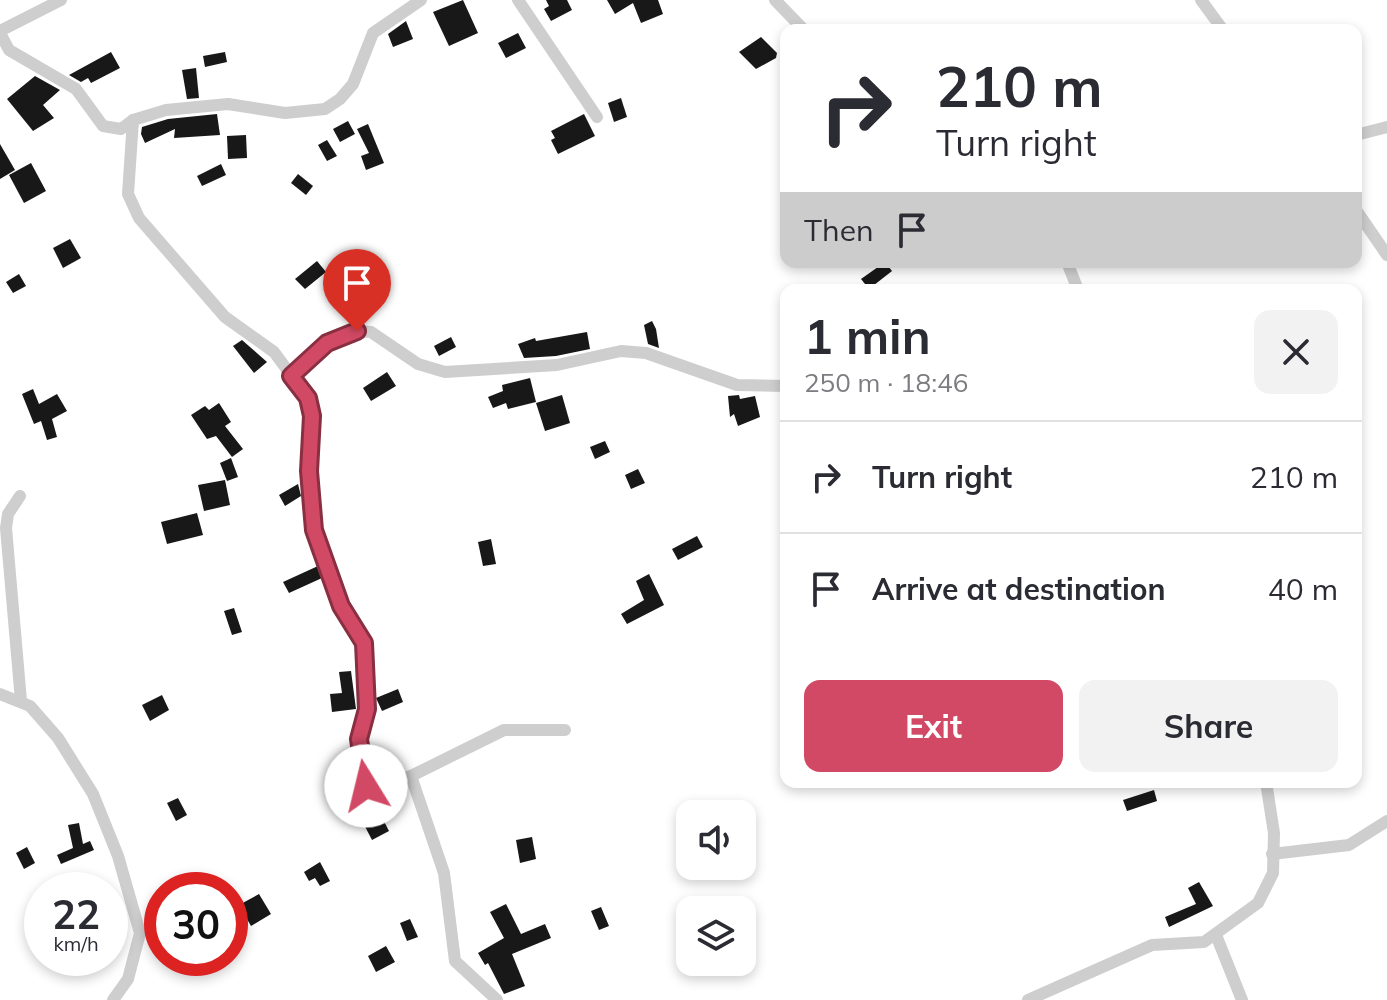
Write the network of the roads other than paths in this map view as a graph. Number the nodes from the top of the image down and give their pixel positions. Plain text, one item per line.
1 (61, 0) edge
2 (421, 0) edge
3 (518, 0) edge
4 (775, 0) edge
5 (1201, 0) edge
6 (798, 24) edge
7 (1219, 24) edge
8 (0, 32) edge
9 (597, 117) dead end
10 (133, 120) junction
11 (1387, 127) edge
12 (1362, 133) edge
13 (1362, 219) edge
14 (1387, 255) edge
15 (291, 376) junction
16 (780, 386) edge
17 (20, 496) dead end
18 (0, 694) edge
19 (21, 701) junction
20 (565, 730) dead end
21 (411, 776) junction
22 (1267, 788) edge
23 (1387, 821) edge
24 (1272, 854) junction
25 (1216, 935) junction
26 (113, 1000) edge
27 (497, 1000) edge
28 (1028, 1000) edge
29 (1242, 1000) edge

1 - 8 street
2 - 10 street
3 - 9 street
4 - 6 street
5 - 7 street
8 - 10 street
10 - 15 street
11 - 12 street
13 - 14 street
15 - 16 street
15 - 21 street
17 - 19 street
18 - 19 street
19 - 26 street
20 - 21 street
21 - 27 street
22 - 24 street
23 - 24 street
24 - 25 street
25 - 28 street
25 - 29 street

